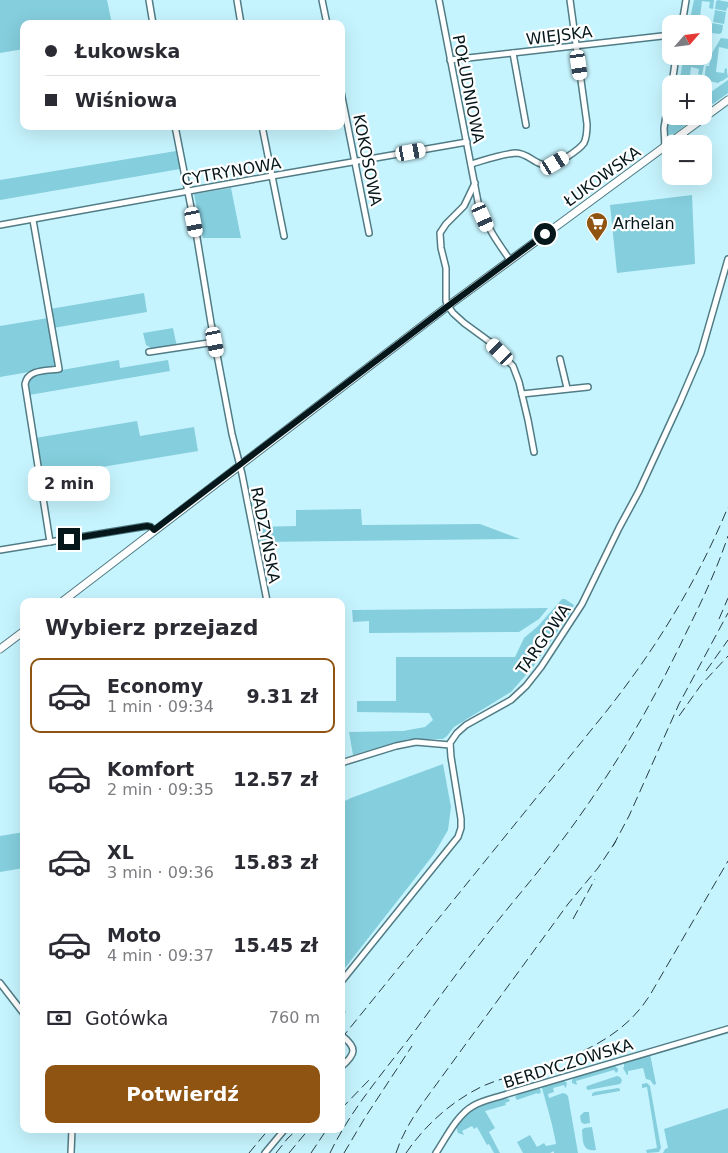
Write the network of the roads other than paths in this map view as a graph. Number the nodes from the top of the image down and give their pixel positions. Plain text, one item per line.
1 (148, 0) edge
2 (237, 0) edge
3 (322, 0) edge
4 (439, 0) edge
5 (570, 0) edge
6 (686, 0) edge
7 (684, 15) edge
8 (153, 20) edge
9 (240, 20) edge
10 (326, 20) edge
11 (662, 36) edge
12 (576, 46) junction
13 (513, 53) junction
14 (450, 60) junction
15 (728, 100) edge
16 (345, 111) edge
17 (526, 125) dead end
18 (176, 130) edge
19 (263, 130) edge
20 (681, 135) edge
21 (467, 142) junction
22 (662, 149) edge
23 (356, 162) junction
24 (471, 164) junction
25 (272, 176) junction
26 (475, 182) junction
27 (188, 191) junction
28 (33, 220) junction
29 (0, 225) edge
30 (369, 234) dead end
31 (284, 236) dead end
32 (510, 260) junction
33 (728, 260) edge
34 (448, 306) junction
35 (215, 342) junction
36 (149, 352) dead end
37 (560, 359) dead end
38 (588, 387) dead end
39 (567, 388) junction
40 (522, 394) junction
41 (534, 452) dead end
42 (240, 466) junction
43 (154, 530) junction
44 (50, 542) junction
45 (0, 550) edge
46 (67, 598) edge
47 (266, 598) edge
48 (20, 634) edge
49 (0, 650) edge
50 (450, 745) junction
51 (345, 762) edge
52 (345, 977) edge
53 (0, 984) edge
54 (20, 1009) edge
55 (728, 1029) edge
56 (345, 1038) edge
57 (345, 1064) edge
58 (72, 1133) edge
59 (282, 1133) edge
60 (72, 1153) edge
61 (266, 1153) edge
62 (436, 1153) edge

1 - 8 street
2 - 9 street
3 - 10 street
4 - 14 street, POŁUDNIOWA
5 - 12 street
6 - 7 street
11 - 12 street, WIEJSKA
12 - 13 street, WIEJSKA
12 - 24 street
13 - 14 street, WIEJSKA
13 - 17 street
14 - 21 street, POŁUDNIOWA
15 - 20 main road, ŁUKOWSKA
16 - 23 street, KOKOSOWA
18 - 27 street, RADZYŃSKA
19 - 25 street
21 - 23 street, CYTRYNOWA
21 - 24 street, POŁUDNIOWA
22 - 32 main road, ŁUKOWSKA
23 - 25 street, CYTRYNOWA
23 - 30 street, KOKOSOWA
24 - 26 street, POŁUDNIOWA
25 - 27 street, CYTRYNOWA
25 - 31 street
26 - 32 street, POŁUDNIOWA
26 - 34 street
27 - 28 street, CYTRYNOWA
27 - 35 street, RADZYŃSKA
28 - 29 street, CYTRYNOWA
28 - 44 street
32 - 34 main road, ŁUKOWSKA
33 - 50 street, TARGOWA
34 - 40 street
34 - 42 main road, ŁUKOWSKA
35 - 36 street
35 - 42 street, RADZYŃSKA
37 - 39 street
38 - 39 street
39 - 40 street
40 - 41 street
42 - 43 main road, ŁUKOWSKA
42 - 47 street, RADZYŃSKA
43 - 44 street
43 - 46 main road, ŁUKOWSKA
44 - 45 street
48 - 49 main road
50 - 51 street
50 - 52 street
53 - 54 street
55 - 62 street, BERDYCZOWSKA
56 - 57 street
58 - 60 street
59 - 61 street

